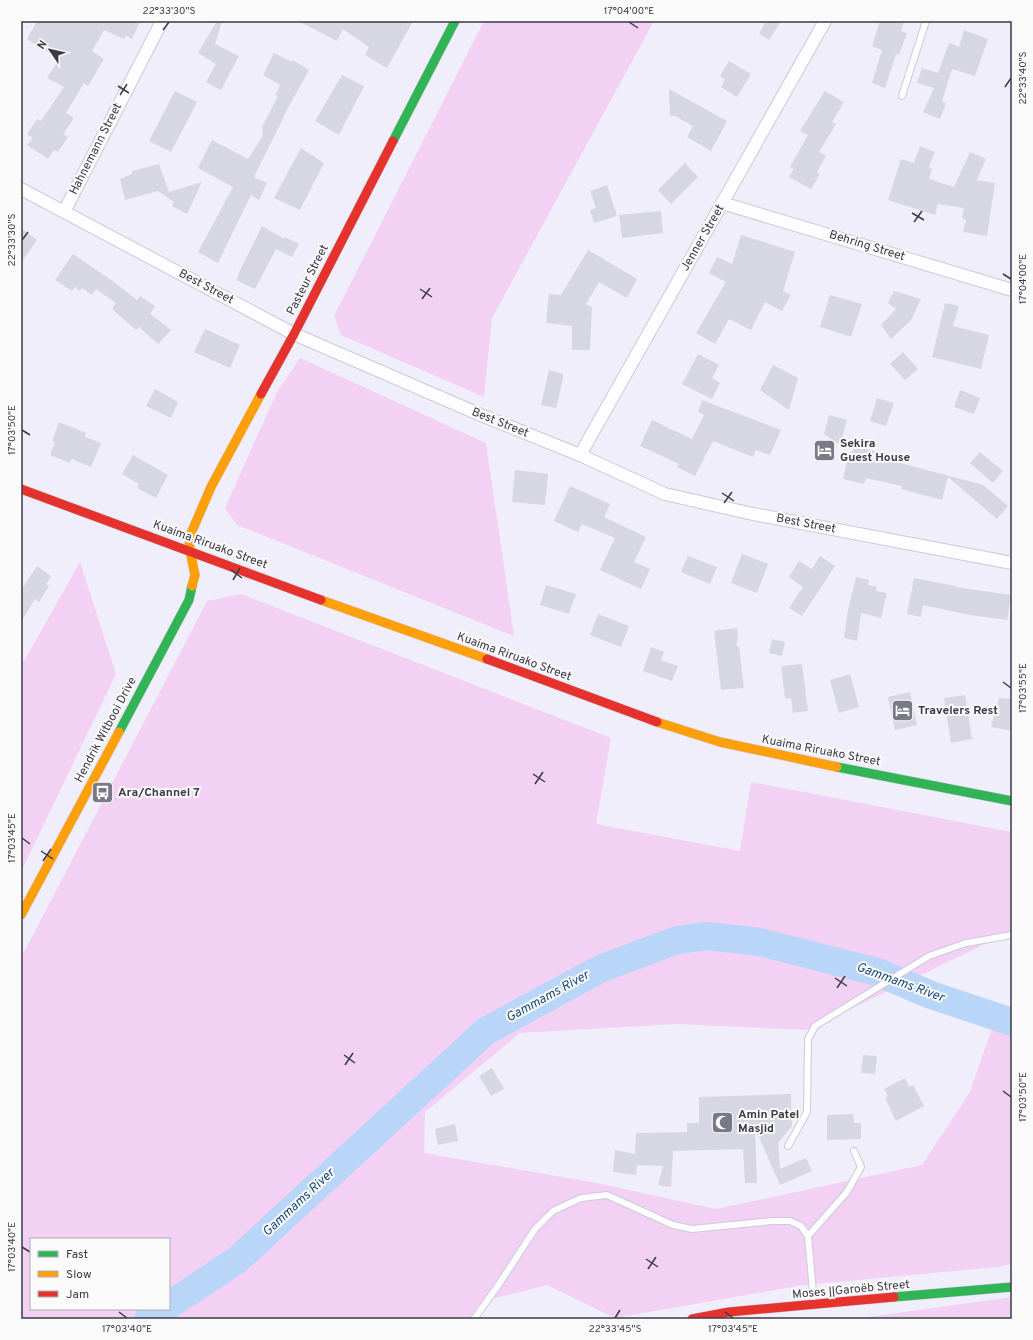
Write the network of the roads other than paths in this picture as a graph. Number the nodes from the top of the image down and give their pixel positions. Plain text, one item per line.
1 (162, 21) edge
2 (455, 21) edge
3 (826, 21) edge
4 (926, 21) edge
5 (902, 96) dead end
6 (21, 189) edge
7 (722, 203) junction
8 (64, 212) junction
9 (1012, 290) edge
10 (294, 334) junction
11 (580, 455) junction
12 (21, 489) edge
13 (190, 551) junction
14 (1012, 563) edge
15 (1012, 801) edge
16 (21, 915) edge
17 (1012, 935) edge
18 (788, 1146) dead end
19 (854, 1151) dead end
20 (808, 1236) junction
21 (1012, 1287) edge
22 (814, 1305) junction
23 (474, 1319) edge
24 (692, 1319) edge

1 - 8 street, Hahnemann Street
2 - 10 street, Pasteur Street
3 - 7 street, Jenner Street
4 - 5 lane
6 - 8 street, Best Street
7 - 9 street, Behring Street
7 - 11 street, Jenner Street
8 - 10 street, Best Street
10 - 11 street, Best Street
10 - 13 street, Pasteur Street
11 - 14 street, Best Street
12 - 13 street, Kuaima Riruako Street
13 - 15 street, Kuaima Riruako Street
13 - 16 street, Hendrik Witbooi Drive
17 - 18 lane
19 - 20 lane
20 - 22 lane
20 - 23 lane
21 - 22 street, Moses ǁGaroëb Street
22 - 24 street, Moses ǁGaroëb Street

